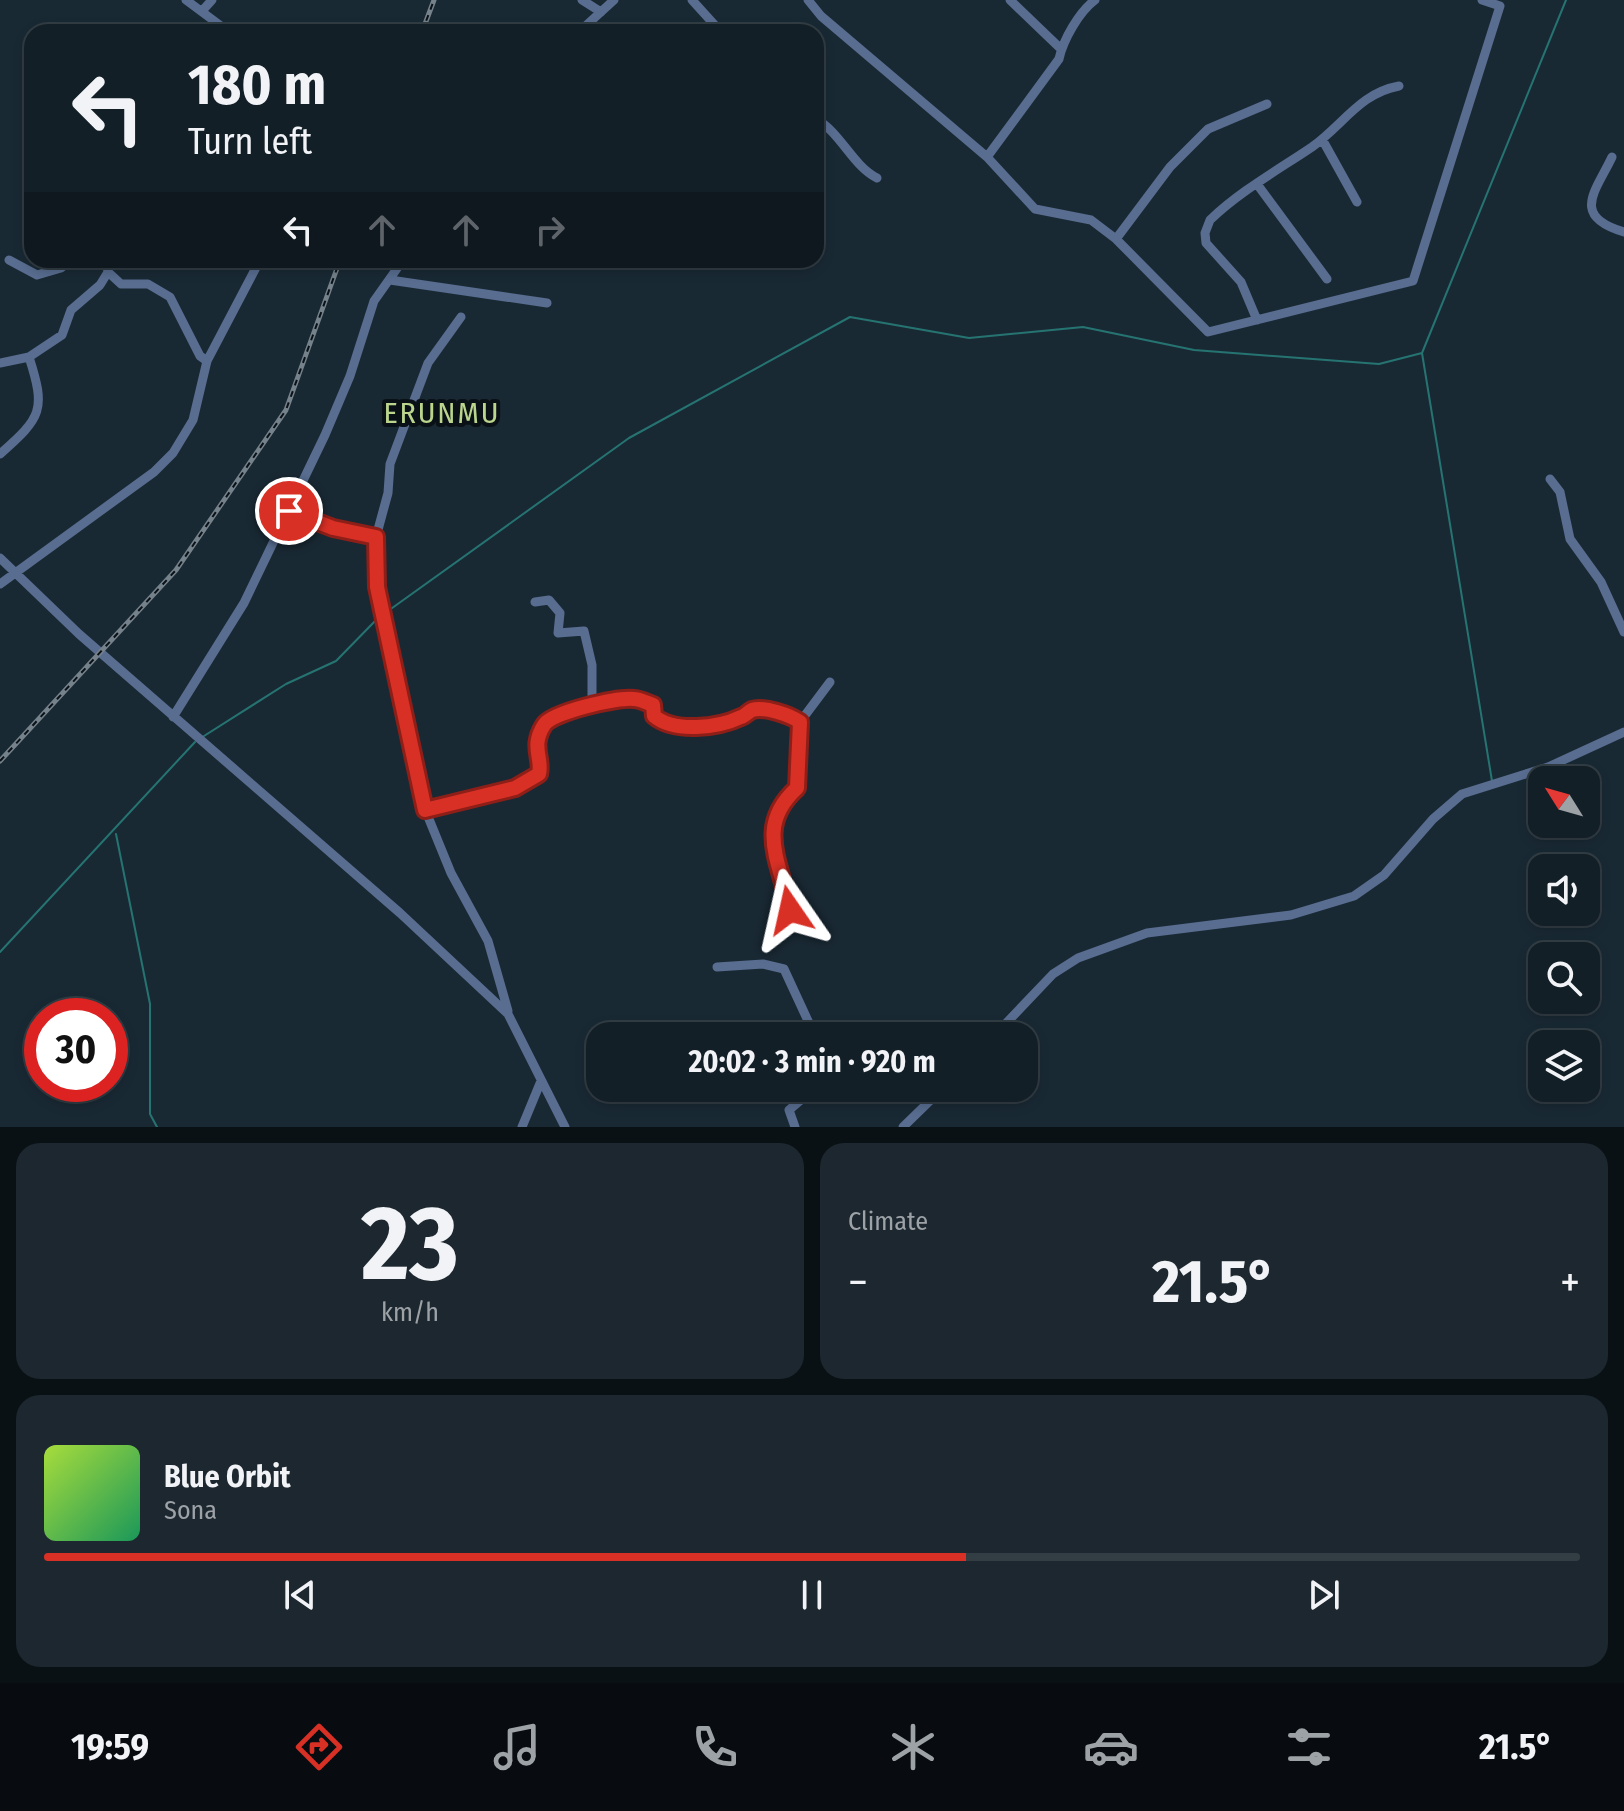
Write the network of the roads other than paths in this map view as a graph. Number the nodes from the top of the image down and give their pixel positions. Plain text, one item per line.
1 (186, 0) edge
2 (212, 0) edge
3 (582, 0) edge
4 (614, 0) edge
5 (692, 0) edge
6 (808, 0) edge
7 (1010, 0) edge
8 (1095, 0) edge
9 (1482, 0) edge
10 (202, 11) junction
11 (601, 12) junction
12 (219, 24) edge
13 (588, 24) edge
14 (714, 24) edge
15 (1061, 49) junction
16 (1399, 86) dead end
17 (1267, 104) dead end
18 (824, 125) edge
19 (1322, 139) junction
20 (987, 157) junction
21 (1612, 157) dead end
22 (877, 178) dead end
23 (1257, 184) junction
24 (1357, 202) dead end
25 (1624, 232) edge
26 (1116, 239) junction
27 (9, 260) dead end
28 (61, 268) edge
29 (107, 268) edge
30 (256, 268) edge
31 (398, 268) edge
32 (108, 272) junction
33 (1327, 279) dead end
34 (390, 280) junction
35 (547, 303) dead end
36 (461, 317) dead end
37 (1257, 320) junction
38 (29, 357) junction
39 (207, 361) junction
40 (0, 363) edge
41 (0, 454) edge
42 (1550, 479) dead end
43 (289, 511) junction
44 (376, 537) junction
45 (0, 558) edge
46 (13, 572) junction
47 (0, 584) edge
48 (535, 602) dead end
49 (1624, 632) edge
50 (830, 682) dead end
51 (592, 706) junction
52 (173, 717) junction
53 (800, 722) junction
54 (1624, 732) edge
55 (425, 810) junction
56 (790, 927) dead end
57 (717, 967) dead end
58 (508, 1014) junction
59 (809, 1022) edge
60 (1007, 1022) edge
61 (541, 1081) junction
62 (797, 1102) edge
63 (929, 1102) edge
64 (522, 1127) edge
65 (565, 1127) edge
66 (795, 1127) edge
67 (903, 1127) edge

1 - 10 street
2 - 10 street
3 - 11 street
4 - 11 street
5 - 14 street
6 - 20 street
7 - 15 street
8 - 15 street
9 - 37 street
10 - 12 street
11 - 13 street
15 - 20 street
16 - 19 street
17 - 26 street
18 - 22 street
19 - 23 street
19 - 24 street
20 - 26 street
21 - 25 street
23 - 33 street
23 - 37 street
26 - 37 street
27 - 28 street
29 - 32 street
30 - 39 street
31 - 34 street
32 - 38 street
32 - 39 street
34 - 35 street
34 - 43 street
36 - 44 street
38 - 40 street
38 - 41 street
39 - 46 street
42 - 49 street
43 - 44 street
43 - 52 street
44 - 55 street
45 - 46 street
46 - 47 street
46 - 52 street
48 - 51 street
50 - 53 street
51 - 53 street
51 - 55 street
52 - 58 street
53 - 56 street
54 - 60 street
55 - 58 street
57 - 59 street
58 - 61 street
61 - 64 street
61 - 65 street
62 - 66 street
63 - 67 street

